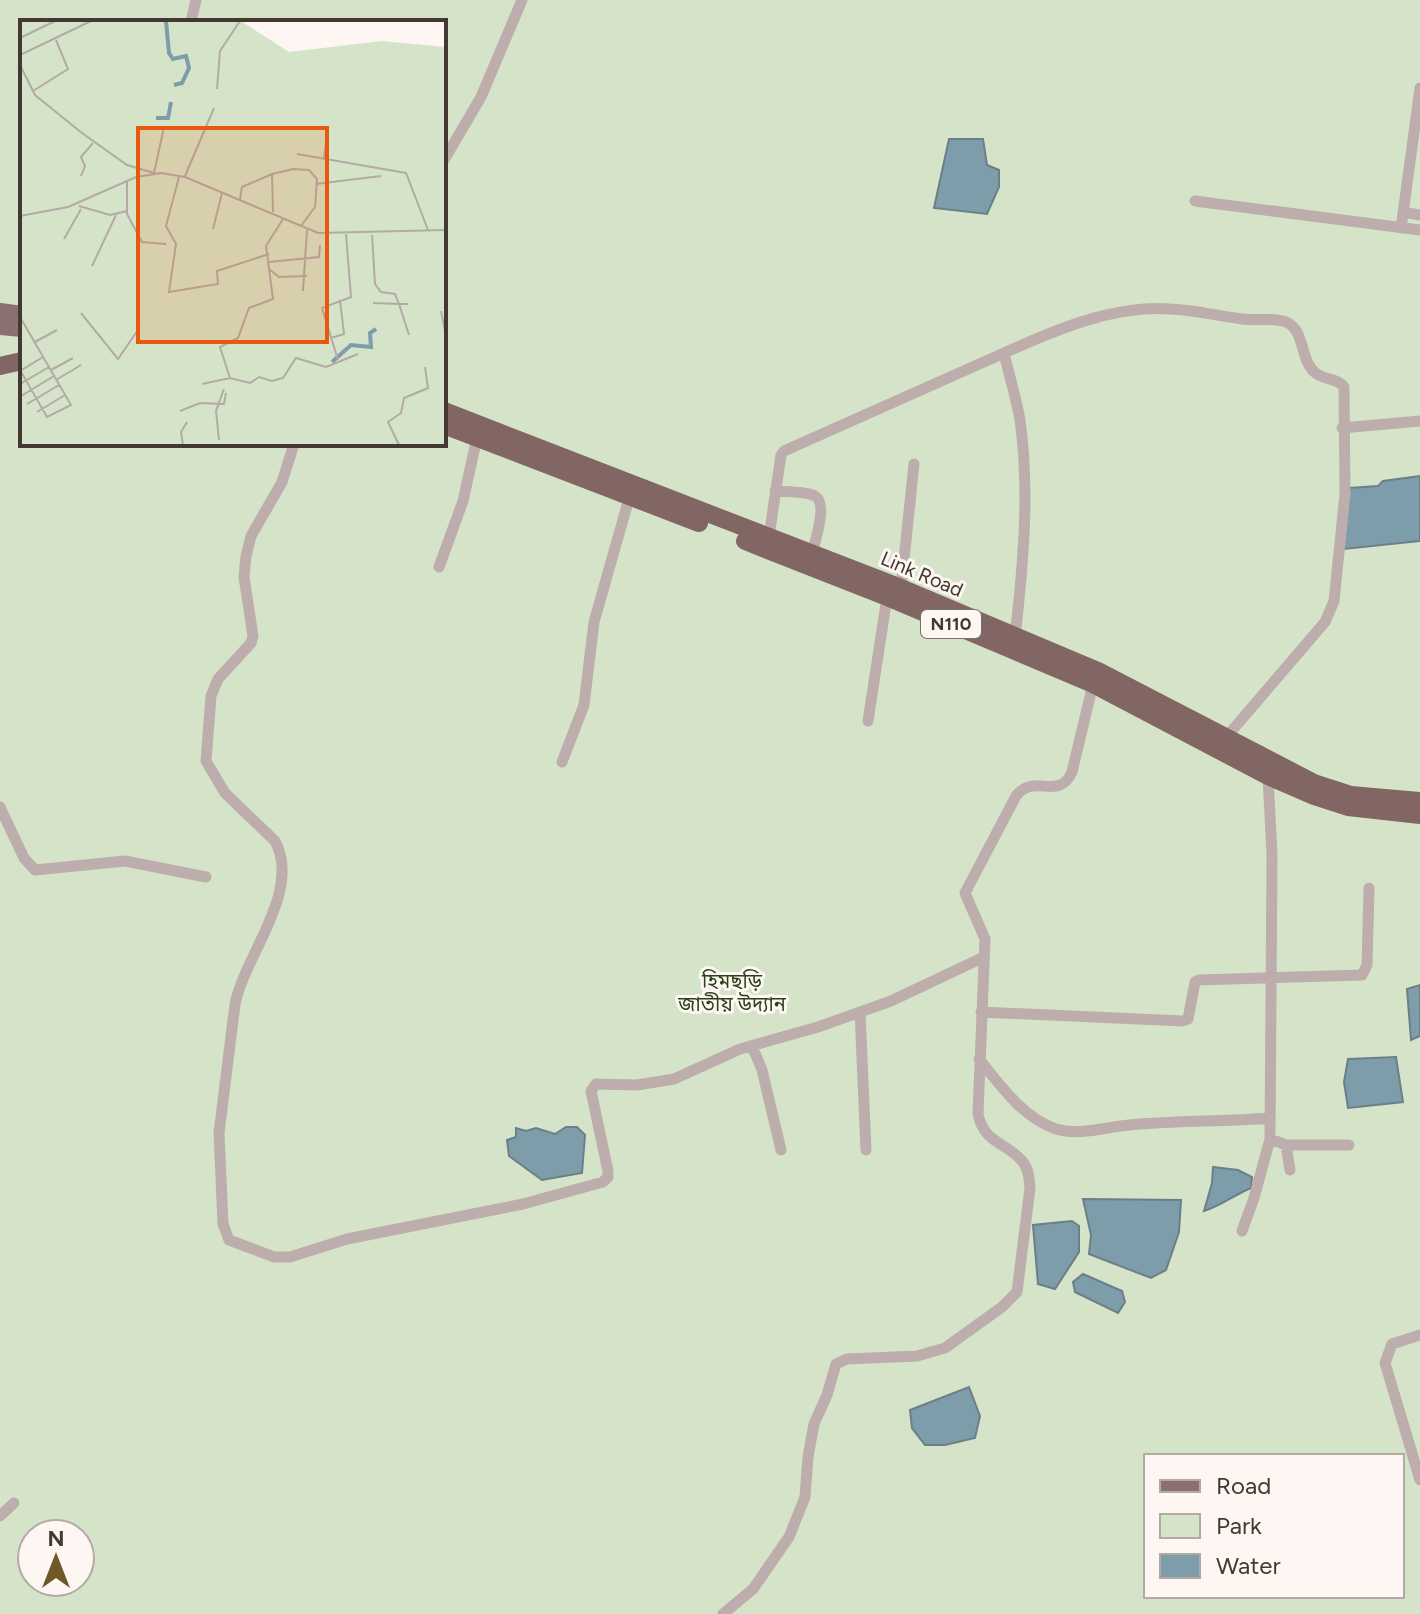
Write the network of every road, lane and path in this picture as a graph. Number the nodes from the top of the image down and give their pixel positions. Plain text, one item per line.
1 (196, 0) edge
2 (522, 0) edge
3 (191, 20) edge
4 (1420, 88) edge
5 (446, 157) edge
6 (1195, 201) dead end
7 (1403, 212) junction
8 (1420, 215) edge
9 (1401, 228) junction
10 (1420, 230) edge
11 (0, 312) edge
12 (20, 315) edge
13 (0, 326) edge
14 (20, 328) edge
15 (1004, 353) junction
16 (20, 361) edge
17 (0, 366) edge
18 (446, 412) edge
19 (1420, 421) edge
20 (446, 425) edge
21 (1342, 428) junction
22 (478, 432) junction
23 (293, 446) edge
24 (914, 464) dead end
25 (775, 491) junction
26 (630, 495) junction
27 (769, 537) junction
28 (812, 553) junction
29 (439, 567) dead end
30 (894, 592) junction
31 (1015, 637) junction
32 (1093, 684) junction
33 (868, 721) dead end
34 (1222, 743) junction
35 (562, 762) dead end
36 (1268, 776) junction
37 (1420, 801) edge
38 (0, 807) edge
39 (1420, 815) edge
40 (206, 877) dead end
41 (1369, 888) dead end
42 (984, 957) junction
43 (1269, 976) junction
44 (860, 1012) junction
45 (981, 1012) junction
46 (752, 1046) junction
47 (979, 1059) junction
48 (1270, 1118) junction
49 (1270, 1139) junction
50 (1286, 1145) junction
51 (1349, 1145) dead end
52 (781, 1150) dead end
53 (866, 1150) dead end
54 (1290, 1170) dead end
55 (1242, 1231) dead end
56 (1420, 1335) edge
57 (1420, 1480) edge
58 (14, 1503) dead end
59 (0, 1516) edge
60 (723, 1614) edge

1 - 3 street
2 - 5 street
4 - 7 street
6 - 9 street
7 - 8 street
7 - 9 street
9 - 10 street
11 - 12 main road
13 - 14 main road
15 - 21 street
15 - 25 street
15 - 31 street
16 - 17 highway
18 - 22 highway, Link Road / N110
19 - 21 street
20 - 22 highway, Link Road / N110
21 - 34 street
22 - 26 highway, Link Road / N110
22 - 27 highway, Link Road / N110
22 - 29 street
23 - 46 street
24 - 30 street
25 - 27 street
25 - 28 street
26 - 30 highway, Link Road / N110
26 - 35 street
27 - 28 highway, Link Road / N110
28 - 30 highway, Link Road / N110
30 - 31 highway, Link Road / N110
30 - 32 highway, Link Road / N110
30 - 33 street
31 - 34 highway, Link Road / N110
32 - 34 highway, Link Road / N110
32 - 42 street
34 - 36 highway, Link Road / N110
34 - 37 highway, Link Road / N110
36 - 39 highway, Link Road / N110
36 - 43 street
38 - 40 street
41 - 43 street
42 - 44 street
42 - 45 street
43 - 45 street
43 - 48 street
44 - 46 street
44 - 53 street
45 - 47 street
46 - 52 street
47 - 48 street
47 - 60 street
48 - 49 street
49 - 50 street
49 - 55 street
50 - 51 street
50 - 54 street
56 - 57 street
58 - 59 street

